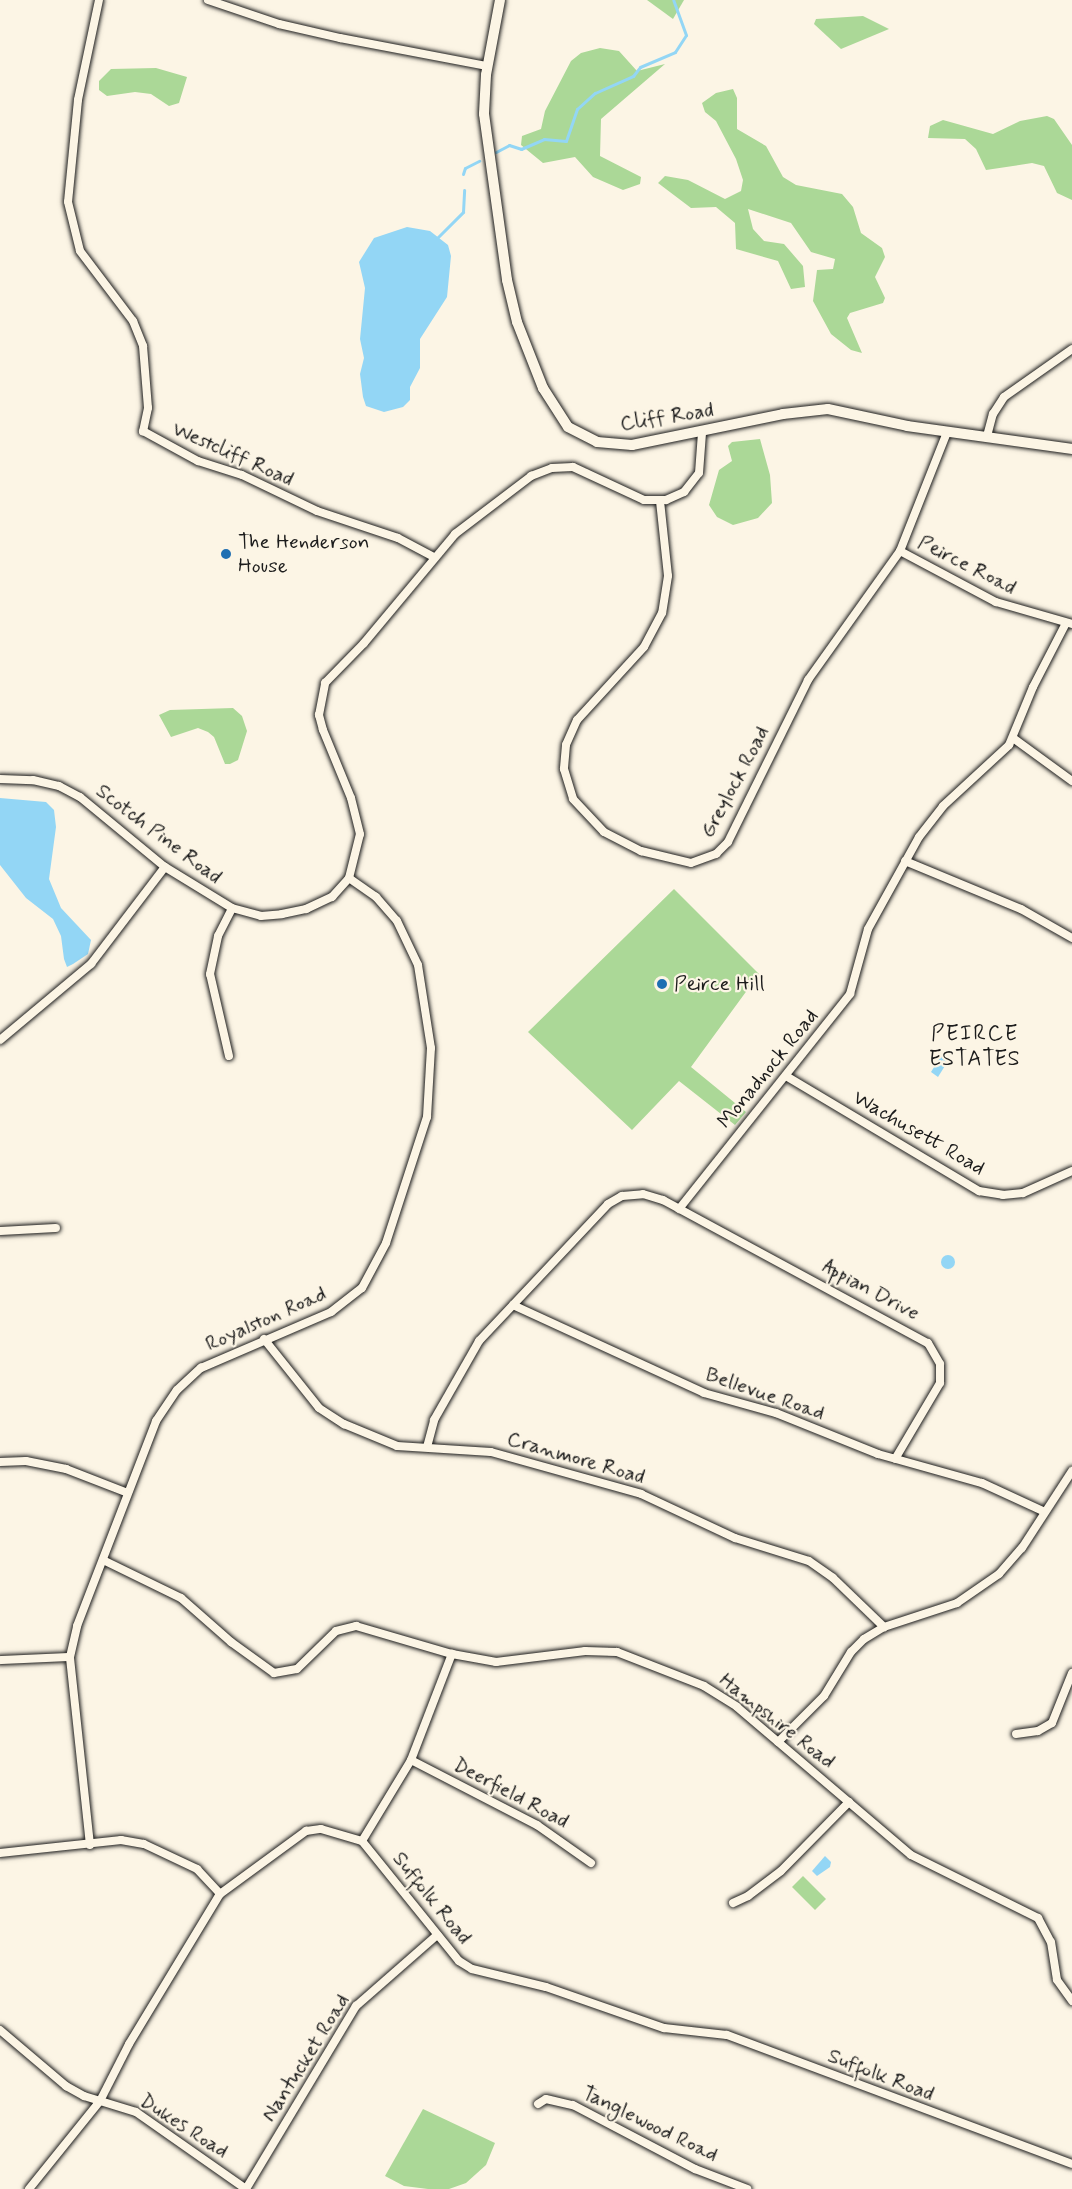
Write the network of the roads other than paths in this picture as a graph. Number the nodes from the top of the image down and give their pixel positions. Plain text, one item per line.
1 (99, 0) edge
2 (208, 0) edge
3 (500, 0) edge
4 (488, 66) junction
5 (1072, 349) edge
6 (947, 432) junction
7 (702, 433) junction
8 (987, 436) junction
9 (1072, 449) edge
10 (660, 501) junction
11 (900, 551) junction
12 (433, 556) junction
13 (1069, 623) edge
14 (1013, 738) junction
15 (0, 779) edge
16 (1072, 781) edge
17 (904, 861) junction
18 (165, 867) junction
19 (349, 878) junction
20 (232, 908) junction
21 (1072, 938) edge
22 (0, 1040) edge
23 (229, 1056) dead end
24 (786, 1076) junction
25 (1072, 1171) edge
26 (680, 1209) junction
27 (56, 1228) dead end
28 (0, 1231) edge
29 (513, 1305) junction
30 (264, 1339) junction
31 (428, 1447) junction
32 (895, 1459) junction
33 (0, 1462) edge
34 (1072, 1471) edge
35 (128, 1493) junction
36 (1046, 1512) junction
37 (103, 1560) junction
38 (884, 1627) junction
39 (452, 1654) junction
40 (70, 1657) junction
41 (0, 1660) edge
42 (1072, 1673) edge
43 (1016, 1734) dead end
44 (778, 1742) junction
45 (411, 1760) junction
46 (849, 1802) junction
47 (362, 1840) junction
48 (90, 1845) junction
49 (0, 1853) edge
50 (591, 1863) dead end
51 (220, 1894) junction
52 (733, 1903) dead end
53 (437, 1935) junction
54 (1072, 2001) edge
55 (0, 2030) edge
56 (99, 2100) junction
57 (538, 2104) dead end
58 (1072, 2163) edge
59 (29, 2189) edge
60 (246, 2189) edge
61 (747, 2189) edge

1 - 12 street, Westcliff Road
2 - 4 street
3 - 4 street, Cliff Road
4 - 7 street, Cliff Road
5 - 8 street
6 - 7 street, Cliff Road
6 - 8 street, Cliff Road
6 - 11 street, Peirce Road
7 - 10 street
8 - 9 street, Cliff Road
10 - 11 street, Greylock Road
10 - 12 street
11 - 13 street, Peirce Road
12 - 19 street
13 - 14 street, Monadnock Road
14 - 16 street
14 - 17 street, Monadnock Road
15 - 18 street, Scotch Pine Road
17 - 21 street
17 - 24 street, Monadnock Road
18 - 20 street, Scotch Pine Road
18 - 22 street
19 - 20 street, Scotch Pine Road
19 - 30 street, Royalston Road
20 - 23 street
24 - 25 street, Wachusett Road
24 - 26 street, Monadnock Road
26 - 29 street
26 - 32 street, Appian Drive
27 - 28 street
29 - 31 street
29 - 32 street, Bellevue Road
30 - 31 street, Cranmore Road
30 - 35 street, Royalston Road
31 - 38 street, Cranmore Road
32 - 36 street, Bellevue Road
33 - 35 street
34 - 36 street
35 - 37 street, Royalston Road
36 - 38 street
37 - 39 street, Hampshire Road
37 - 40 street, Royalston Road
38 - 44 street
39 - 44 street, Hampshire Road
39 - 45 street
40 - 41 street
40 - 48 street, Royalston Road
42 - 43 street
44 - 46 street, Hampshire Road
45 - 47 street
45 - 50 street, Deerfield Road
46 - 52 street
46 - 54 street, Hampshire Road
47 - 51 street
47 - 53 street, Suffolk Road
48 - 49 street
48 - 51 street
51 - 56 street
53 - 58 street, Suffolk Road
53 - 60 street, Nantucket Road
55 - 56 street, Dukes Road
56 - 59 street
56 - 60 street, Dukes Road
57 - 61 street, Tanglewood Road

